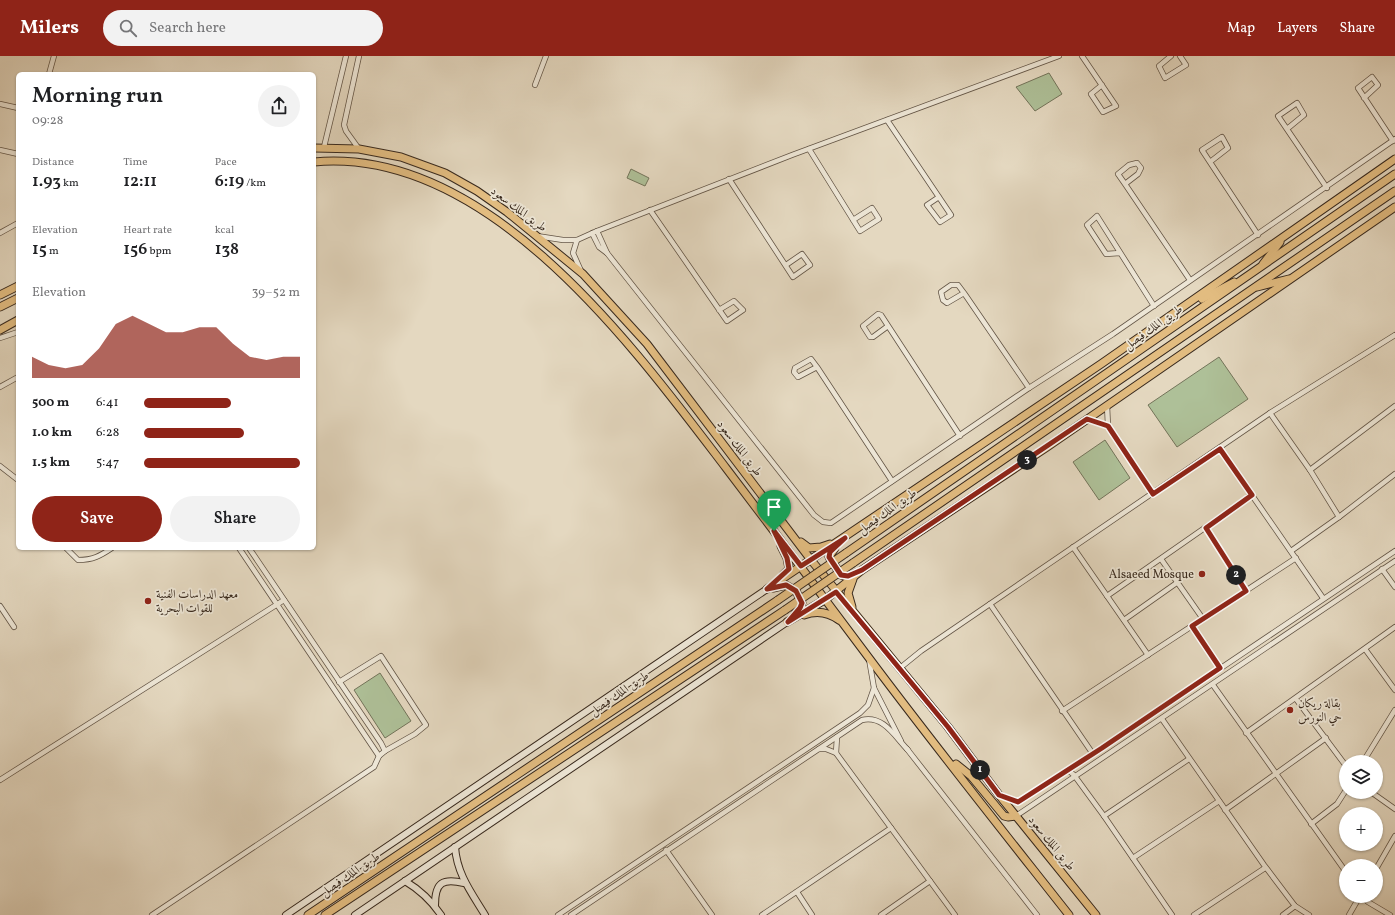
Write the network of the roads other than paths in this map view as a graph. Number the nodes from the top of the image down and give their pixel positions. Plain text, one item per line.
1 (54, 56) edge
2 (346, 56) edge
3 (359, 56) edge
4 (546, 56) edge
5 (1058, 56) edge
6 (1082, 56) edge
7 (1171, 56) edge
8 (1180, 56) edge
9 (50, 72) edge
10 (535, 85) dead end
11 (1102, 85) junction
12 (1364, 98) junction
13 (0, 104) edge
14 (16, 108) edge
15 (887, 120) junction
16 (1287, 129) junction
17 (1394, 140) edge
18 (324, 147) junction
19 (316, 148) edge
20 (359, 149) junction
21 (809, 149) junction
22 (0, 150) edge
23 (16, 154) edge
24 (1395, 159) edge
25 (316, 162) edge
26 (1210, 162) junction
27 (1395, 174) edge
28 (729, 179) junction
29 (1125, 184) junction
30 (1327, 188) junction
31 (1395, 191) edge
32 (939, 197) junction
33 (1395, 207) edge
34 (650, 210) junction
35 (854, 220) junction
36 (16, 224) edge
37 (594, 232) junction
38 (0, 233) edge
39 (1258, 235) junction
40 (537, 236) junction
41 (1285, 236) junction
42 (577, 240) junction
43 (1120, 253) junction
44 (1263, 264) junction
45 (786, 265) junction
46 (583, 274) junction
47 (1243, 278) junction
48 (1294, 278) junction
49 (1190, 280) junction
50 (16, 287) edge
51 (1257, 287) junction
52 (964, 294) junction
53 (0, 295) edge
54 (16, 299) edge
55 (1154, 306) junction
56 (0, 307) edge
57 (719, 310) junction
58 (16, 321) edge
59 (1160, 323) junction
60 (888, 326) junction
61 (0, 330) edge
62 (16, 333) edge
63 (1395, 335) edge
64 (0, 338) edge
65 (817, 367) junction
66 (16, 378) edge
67 (0, 386) edge
68 (1029, 388) junction
69 (1107, 405) junction
70 (1395, 406) edge
71 (1270, 414) junction
72 (1087, 419) junction
73 (1108, 426) junction
74 (960, 436) junction
75 (1220, 449) junction
76 (0, 466) edge
77 (1310, 470) junction
78 (1395, 474) edge
79 (16, 478) edge
80 (892, 481) junction
81 (1153, 494) junction
82 (1252, 495) junction
83 (1339, 516) junction
84 (785, 526) junction
85 (1206, 528) junction
86 (774, 531) junction
87 (845, 538) junction
88 (1074, 547) junction
89 (68, 550) edge
90 (109, 550) edge
91 (240, 550) edge
92 (250, 550) edge
93 (1291, 551) junction
94 (1395, 551) edge
95 (1296, 558) junction
96 (1161, 559) junction
97 (811, 560) junction
98 (1395, 561) edge
99 (801, 566) junction
100 (1382, 569) junction
101 (862, 570) junction
102 (853, 578) junction
103 (1178, 582) junction
104 (1395, 587) edge
105 (767, 589) junction
106 (1246, 591) junction
107 (836, 592) junction
108 (1107, 596) junction
109 (1323, 598) junction
110 (826, 599) junction
111 (284, 600) junction
112 (276, 604) junction
113 (990, 604) junction
114 (0, 606) edge
115 (856, 616) junction
116 (1203, 619) junction
117 (1124, 620) junction
118 (788, 622) junction
119 (844, 624) junction
120 (1192, 626) junction
121 (14, 627) dead end
122 (1395, 627) edge
123 (1365, 649) junction
124 (1148, 655) junction
125 (869, 658) junction
126 (900, 668) junction
127 (1220, 668) junction
128 (339, 682) junction
129 (1213, 685) junction
130 (874, 688) junction
131 (1395, 690) edge
132 (1296, 699) junction
133 (1395, 710) edge
134 (1062, 711) junction
135 (1162, 718) junction
136 (1246, 733) junction
137 (837, 736) junction
138 (1326, 738) junction
139 (935, 743) junction
140 (819, 748) junction
141 (908, 750) junction
142 (384, 751) junction
143 (836, 753) junction
144 (1093, 754) junction
145 (1367, 755) edge
146 (379, 756) junction
147 (1339, 756) edge
148 (1190, 760) junction
149 (1068, 770) junction
150 (1275, 773) junction
151 (1074, 776) junction
152 (0, 780) edge
153 (999, 795) junction
154 (1340, 799) edge
155 (1381, 799) edge
156 (1219, 801) junction
157 (1395, 809) edge
158 (1225, 810) junction
159 (1016, 816) junction
160 (1104, 816) junction
161 (1311, 824) junction
162 (891, 828) junction
163 (1395, 836) edge
164 (662, 845) junction
165 (455, 847) junction
166 (667, 851) junction
167 (1133, 858) junction
168 (1382, 859) edge
169 (1339, 862) edge
170 (1265, 868) junction
171 (404, 881) junction
172 (930, 882) junction
173 (464, 883) junction
174 (796, 892) junction
175 (1356, 903) edge
176 (1370, 903) edge
177 (435, 905) junction
178 (1295, 906) junction
179 (888, 910) junction
180 (1035, 914) edge
181 (152, 915) edge
182 (286, 915) edge
183 (308, 915) edge
184 (325, 915) edge
185 (355, 915) edge
186 (441, 915) edge
187 (485, 915) edge
188 (558, 915) edge
189 (571, 915) edge
190 (712, 915) edge
191 (762, 915) edge
192 (812, 915) edge
193 (881, 915) edge
194 (892, 915) edge
195 (954, 915) edge
196 (1069, 915) edge
197 (1096, 915) edge
198 (1172, 915) edge
199 (1194, 915) edge
200 (1283, 915) edge
201 (1309, 915) edge
202 (1349, 915) edge
203 (1390, 915) edge

1 - 9 street
2 - 18 street
3 - 20 street
4 - 10 street
5 - 15 street
6 - 11 street
7 - 8 street
11 - 11 street
12 - 12 street
12 - 17 street
13 - 14 street
15 - 21 street
15 - 32 street
16 - 16 street
16 - 30 street
17 - 30 street
18 - 19 main road, طريق الملك سعود
18 - 20 main road, طريق الملك سعود
20 - 40 main road, طريق الملك سعود
21 - 28 street
21 - 35 street
22 - 23 street
24 - 41 main road
25 - 86 main road, طريق الملك سعود
26 - 26 street
26 - 39 street
27 - 44 main road, طريق الملك فيصل
28 - 34 street
28 - 45 street
29 - 29 street
29 - 49 street
30 - 39 street
31 - 51 main road, طريق الملك فيصل
32 - 32 street
33 - 48 main road
34 - 37 street
34 - 57 street
35 - 35 street
36 - 38 street
37 - 42 street
37 - 80 street
39 - 49 street
40 - 42 street
40 - 46 main road, طريق الملك سعود
41 - 44 main road
41 - 59 main road
42 - 46 street
43 - 43 street
43 - 55 street
44 - 47 main road, طريق الملك فيصل
45 - 45 street
46 - 84 main road, طريق الملك سعود
47 - 59 main road
47 - 183 main road, طريق الملك فيصل, bridge
48 - 51 main road
48 - 69 main road
49 - 55 street
50 - 53 main road
51 - 184 main road, طريق الملك فيصل, bridge
52 - 52 street
52 - 68 street
54 - 56 main road
55 - 68 street
57 - 57 street
58 - 61 main road
59 - 87 main road
60 - 60 street
60 - 74 street
62 - 64 street
63 - 71 street
65 - 65 street
65 - 80 street
66 - 67 street
68 - 74 street
69 - 72 main road
69 - 73 street
70 - 77 street
71 - 75 street
71 - 77 street
72 - 73 street
72 - 101 main road
73 - 81 street
74 - 80 street
75 - 81 street
75 - 82 street
76 - 79 street
77 - 83 street
78 - 83 street
81 - 88 street
82 - 85 street
82 - 93 street
83 - 93 street
84 - 87 main road
84 - 97 main road, طريق الملك سعود
85 - 96 street
85 - 106 street
86 - 99 main road, طريق الملك سعود
86 - 105 main road
87 - 97 main road
87 - 101 main road
88 - 108 street
88 - 113 street
89 - 90 street
91 - 112 street
92 - 111 street
93 - 95 street
94 - 109 street
95 - 106 street
95 - 109 street
96 - 103 street
96 - 108 street
97 - 99 main road
97 - 107 main road, طريق الملك سعود
98 - 100 street
99 - 105 main road
99 - 110 main road, طريق الملك سعود
100 - 104 street
100 - 129 street
101 - 102 main road
102 - 107 main road
102 - 115 main road
103 - 116 street
103 - 117 street
105 - 118 main road
105 - 182 main road
106 - 116 street
107 - 110 main road
107 - 115 main road, طريق الملك سعود
108 - 117 street
109 - 127 street
110 - 118 main road
110 - 119 main road, طريق الملك سعود
111 - 112 street
111 - 128 street
112 - 146 street
112 - 152 street
113 - 126 street
113 - 134 street
114 - 121 street
115 - 126 main road, طريق الملك سعود
116 - 120 street
117 - 124 street
118 - 119 main road
118 - 165 main road
119 - 125 main road, طريق الملك سعود
120 - 124 street
120 - 127 street
122 - 123 street
123 - 131 street
123 - 132 street
124 - 134 street
125 - 130 street
125 - 139 main road, طريق الملك سعود
126 - 153 main road, طريق الملك سعود
127 - 144 street
128 - 142 street
128 - 142 street
129 - 135 street
129 - 136 street
130 - 141 street
130 - 164 street
132 - 136 street
132 - 138 street
133 - 145 street
134 - 144 street
135 - 148 street
135 - 151 street
136 - 150 street
137 - 140 street
137 - 141 street
137 - 143 street
138 - 147 street
138 - 150 street
139 - 159 main road
139 - 196 main road, طريق الملك سعود
140 - 143 street
140 - 166 street
141 - 180 street
142 - 146 street
143 - 162 street
144 - 149 street
146 - 181 street
148 - 156 street
148 - 160 street
149 - 151 street
149 - 153 street
150 - 158 street
150 - 161 street
151 - 159 street
151 - 160 street
153 - 159 main road, طريق الملك سعود
154 - 161 street
155 - 157 street
156 - 158 street
156 - 167 street
158 - 170 street
159 - 197 main road, طريق الملك سعود
160 - 167 street
161 - 169 street
162 - 172 street
162 - 174 street
163 - 168 street
164 - 166 street
164 - 188 street
165 - 171 main road
165 - 173 main road
166 - 189 street
166 - 190 street
167 - 198 street
170 - 178 street
170 - 199 street
171 - 177 main road
171 - 185 main road
172 - 179 street
172 - 195 street
173 - 177 main road
173 - 187 main road
174 - 191 street
174 - 192 street
175 - 202 street
176 - 203 street
177 - 186 main road
178 - 200 street
178 - 201 street
179 - 193 street
179 - 194 street

